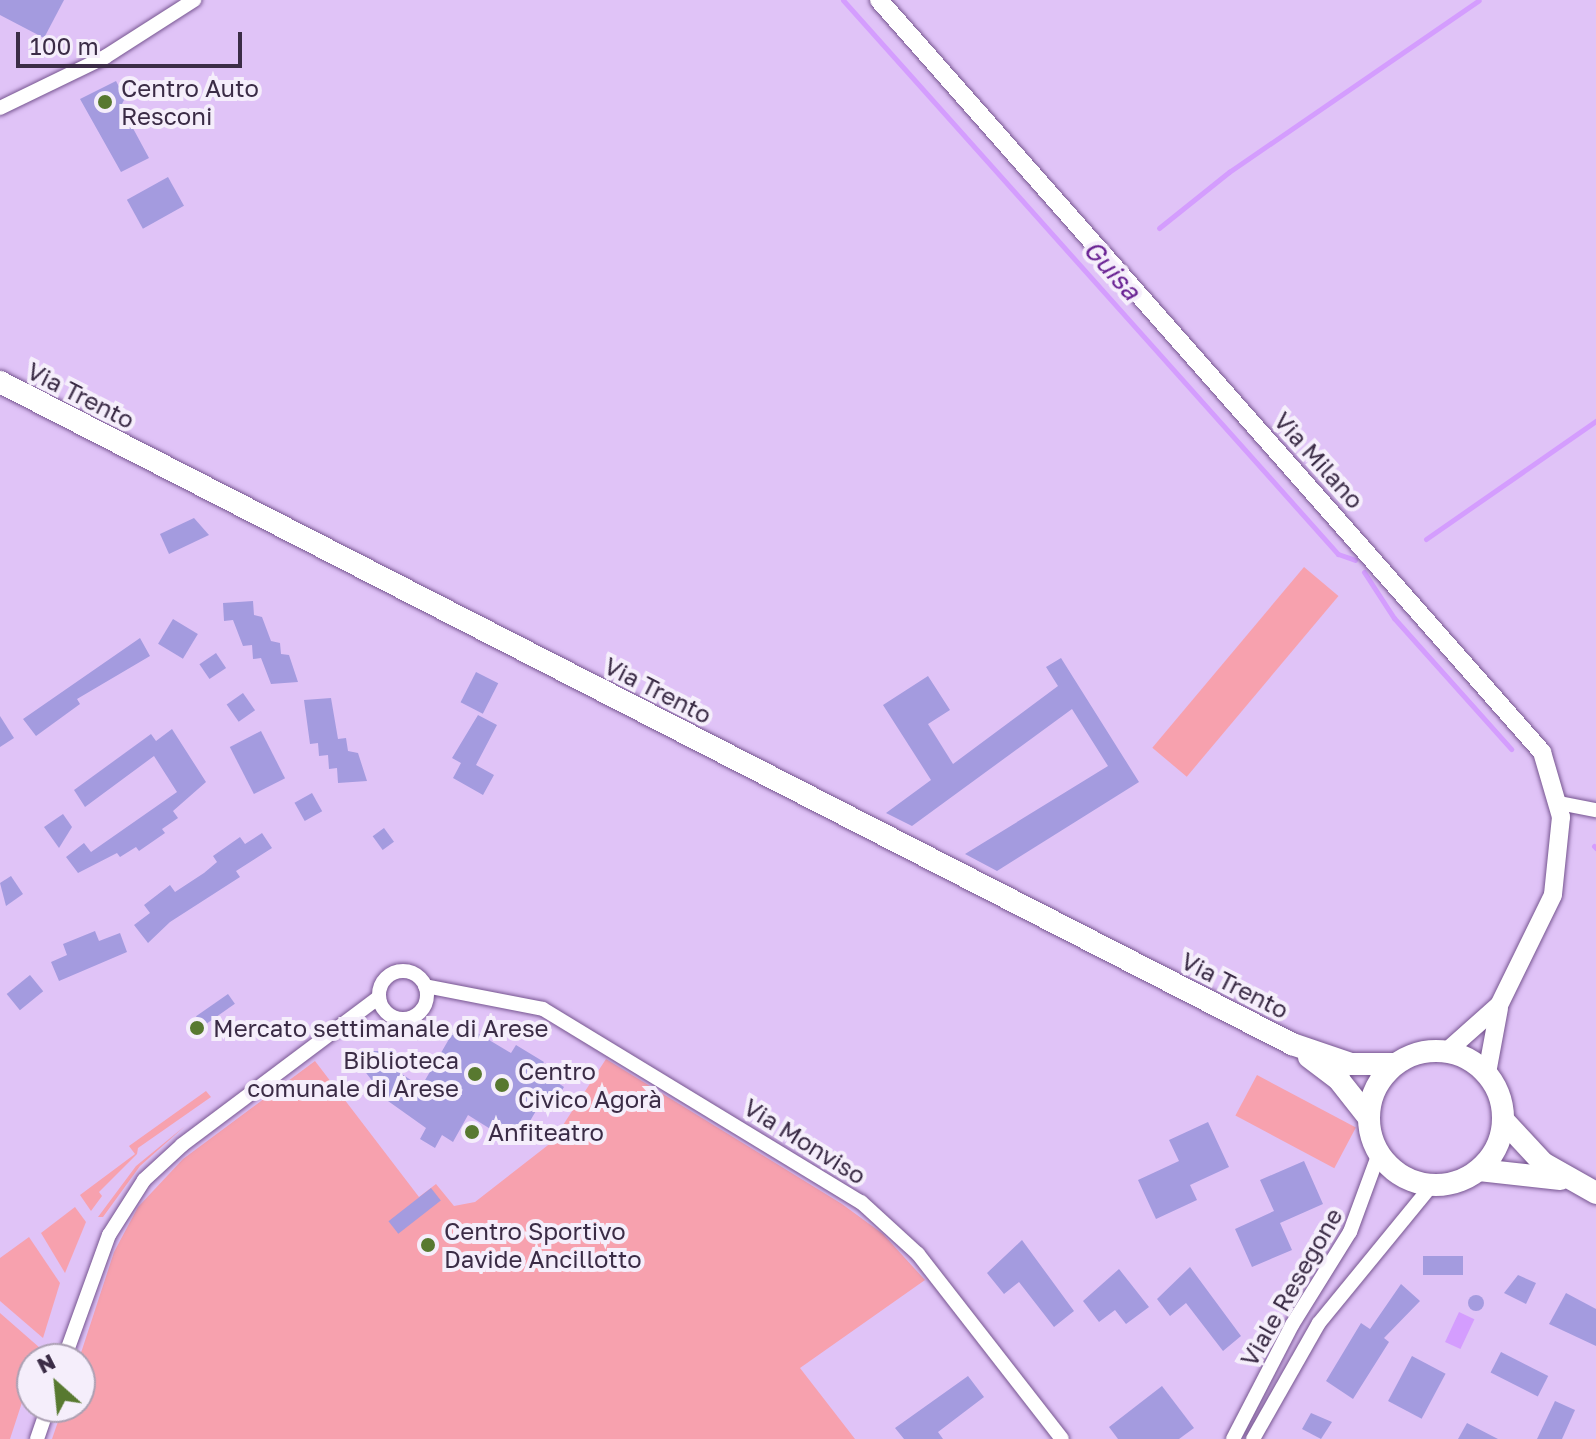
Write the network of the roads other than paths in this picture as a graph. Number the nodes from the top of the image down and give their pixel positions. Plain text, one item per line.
1 (194, 0) edge
2 (879, 0) edge
3 (0, 108) edge
4 (0, 382) edge
5 (1559, 803) junction
6 (1596, 810) edge
7 (426, 992) junction
8 (380, 1003) junction
9 (1499, 1005) junction
10 (1446, 1052) junction
11 (1326, 1062) junction
12 (1394, 1064) junction
13 (1487, 1073) junction
14 (1369, 1118) junction
15 (1504, 1121) junction
16 (1379, 1153) junction
17 (1479, 1170) junction
18 (1570, 1182) junction
19 (1432, 1185) junction
20 (1596, 1193) edge
21 (70, 1343) edge
22 (1062, 1439) edge
23 (1233, 1439) edge
24 (1253, 1439) edge

1 - 3 street
2 - 5 street, Via Milano
4 - 11 main road, Via Trento
5 - 6 street
5 - 9 street, Via Milano
7 - 8 street
7 - 8 street
7 - 22 street, Via Monviso
8 - 21 street
9 - 10 street
9 - 13 street
10 - 12 main road
10 - 13 main road
11 - 12 main road
11 - 14 main road
12 - 14 main road
13 - 15 main road
14 - 16 main road
15 - 17 main road
15 - 18 main road
16 - 19 main road
16 - 23 street, Viale Resegone
17 - 18 main road
17 - 19 main road
18 - 20 main road
19 - 24 street, Viale Resegone

